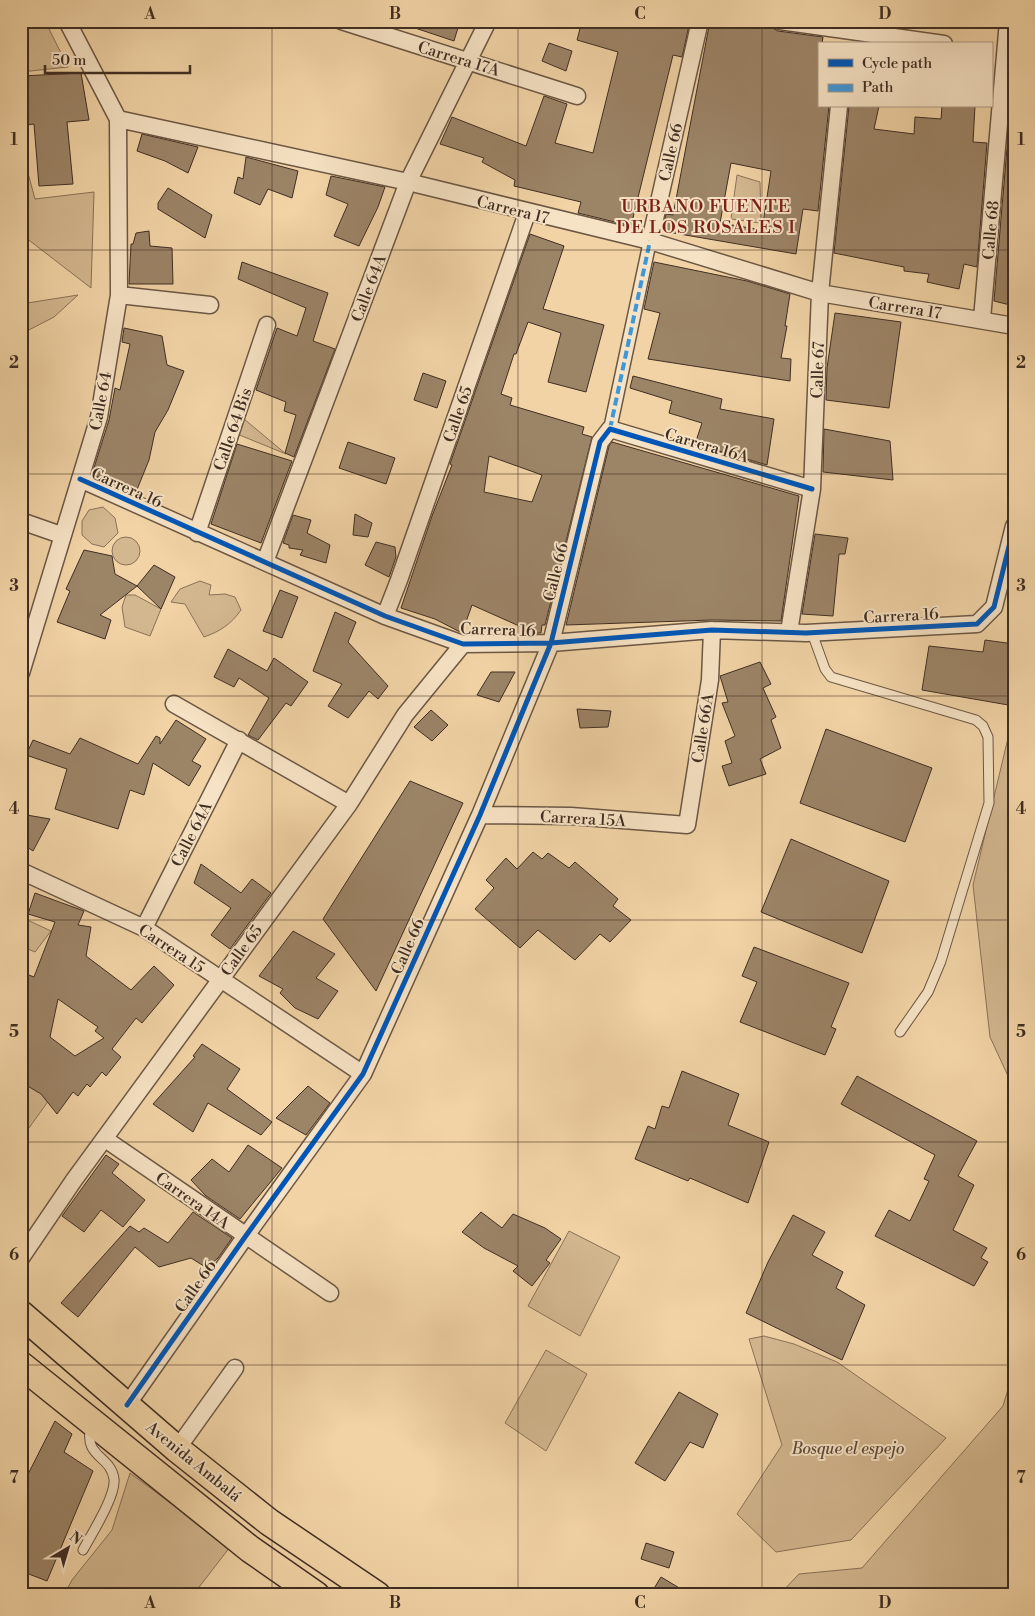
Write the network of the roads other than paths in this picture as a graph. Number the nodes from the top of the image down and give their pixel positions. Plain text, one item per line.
1 (68, 21) edge
2 (341, 21) edge
3 (488, 21) edge
4 (700, 21) edge
5 (780, 21) edge
6 (1008, 21) edge
7 (846, 32) edge
8 (928, 42) edge
9 (998, 51) edge
10 (468, 60) junction
11 (577, 96) dead end
12 (839, 108) edge
13 (118, 119) junction
14 (408, 182) junction
15 (527, 213) junction
16 (650, 241) junction
17 (820, 293) junction
18 (118, 295) junction
19 (210, 305) dead end
20 (982, 319) junction
21 (266, 325) dead end
22 (1014, 326) edge
23 (610, 429) junction
24 (80, 479) junction
25 (812, 489) junction
26 (21, 521) edge
27 (1014, 526) edge
28 (197, 533) junction
29 (61, 535) junction
30 (265, 562) junction
31 (385, 616) junction
32 (712, 630) junction
33 (789, 632) junction
34 (812, 632) junction
35 (551, 643) junction
36 (463, 644) junction
37 (21, 674) edge
38 (174, 704) dead end
39 (239, 740) junction
40 (349, 804) junction
41 (480, 814) junction
42 (687, 825) joint
43 (21, 871) edge
44 (144, 928) junction
45 (219, 980) junction
46 (900, 1032) dead end
47 (363, 1074) junction
48 (105, 1139) junction
49 (245, 1237) junction
50 (21, 1258) edge
51 (330, 1293) dead end
52 (21, 1314) edge
53 (21, 1365) edge
54 (235, 1368) dead end
55 (127, 1405) junction
56 (92, 1424) junction
57 (176, 1450) junction
58 (83, 1550) dead end
59 (316, 1595) edge
60 (377, 1595) edge

1 - 13 street
2 - 10 street, Carrera 17A
3 - 10 street, Calle 64A
4 - 16 street, Calle 66
5 - 7 street
6 - 9 street, Calle 68
7 - 8 street
9 - 20 street, Calle 68
10 - 11 street, Carrera 17A
10 - 14 street, Calle 64A
12 - 17 street, Calle 67
13 - 14 street, Carrera 17
13 - 18 street, Calle 64
14 - 15 street, Carrera 17
14 - 30 street, Calle 64A
15 - 16 street, Carrera 17
15 - 31 street, Calle 65
16 - 17 street, Carrera 17
16 - 23 street, Calle 66
17 - 20 street, Carrera 17
17 - 25 street, Calle 67
18 - 19 street
18 - 24 street, Calle 64
20 - 22 street, Carrera 17
21 - 28 street, Calle 64 Bis
23 - 25 street, Carrera 16A
23 - 35 street, Calle 66
24 - 28 street, Carrera 16
24 - 29 street, Calle 64
25 - 33 street, Calle 67
26 - 29 street
27 - 34 street, Carrera 16
28 - 30 street, Carrera 16
29 - 37 street, Calle 64
30 - 31 street, Carrera 16
31 - 36 street, Carrera 16
32 - 33 street, Carrera 16
32 - 35 street, Carrera 16
32 - 42 street, Calle 66A
33 - 34 street, Carrera 16
34 - 46 lane
35 - 36 street, Carrera 16
35 - 41 street, Calle 66
36 - 40 street, Calle 65
38 - 39 street
39 - 40 street
39 - 44 street, Calle 64A
40 - 45 street, Calle 65
41 - 42 street, Carrera 15A
41 - 47 street, Calle 66
43 - 44 street, Carrera 15
44 - 45 street, Carrera 15
45 - 47 street, Carrera 15
45 - 48 street, Calle 65
47 - 49 street, Calle 66
48 - 49 street, Carrera 14A
48 - 50 street, Calle 65
49 - 51 street, Carrera 14A
49 - 55 street, Calle 66
52 - 55 main road, Avenida Ambalá
53 - 56 main road, Avenida Ambalá
54 - 57 street
55 - 57 main road, Avenida Ambalá
56 - 58 lane
56 - 59 main road, Avenida Ambalá
57 - 60 main road, Avenida Ambalá

